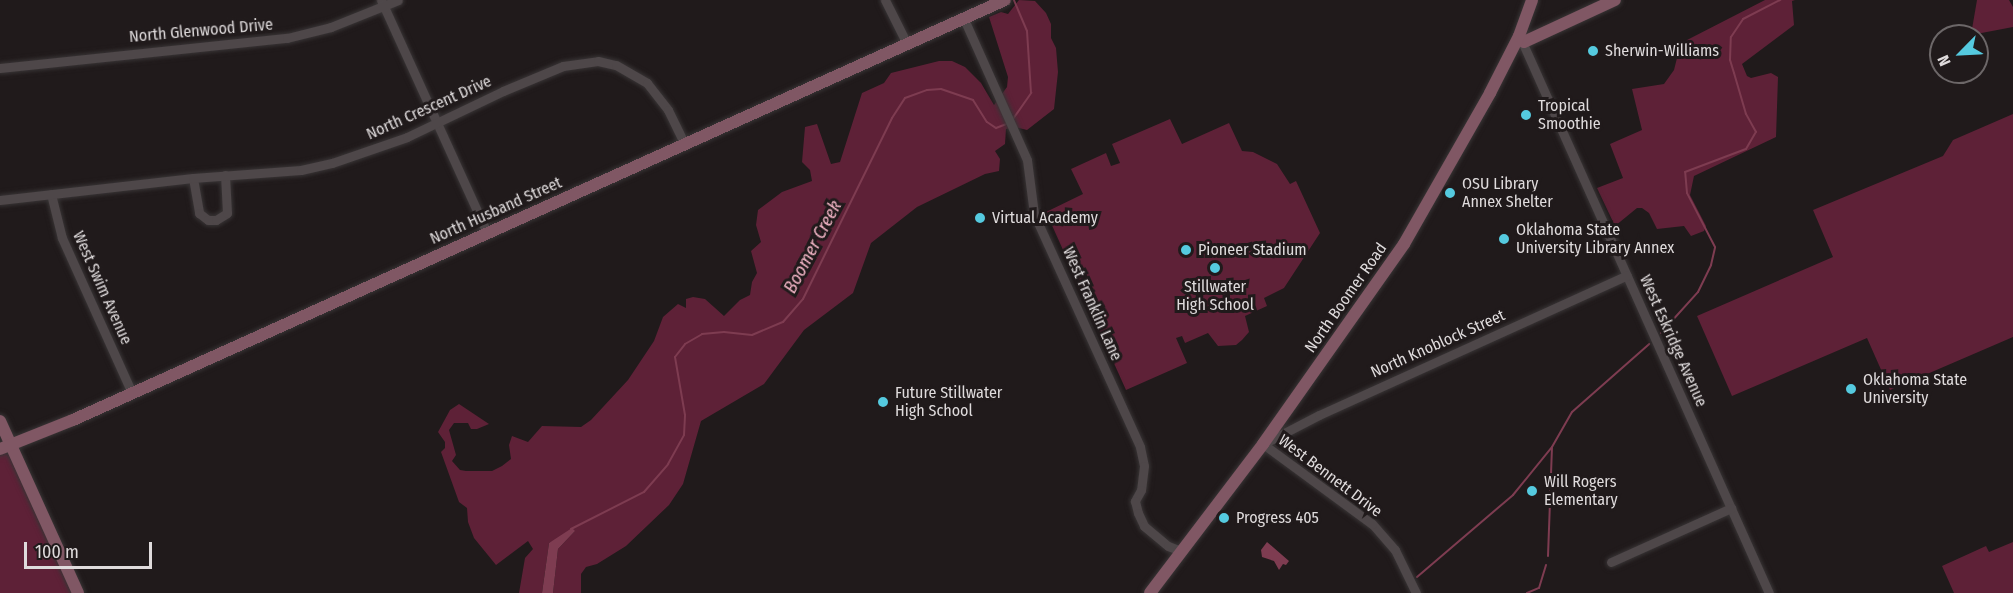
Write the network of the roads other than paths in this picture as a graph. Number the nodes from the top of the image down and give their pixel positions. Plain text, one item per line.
1 (398, 0) edge
2 (885, 0) edge
3 (1005, 0) edge
4 (1532, 0) edge
5 (1615, 0) edge
6 (382, 3) edge
7 (964, 19) junction
8 (1521, 39) junction
9 (907, 44) junction
10 (0, 68) edge
11 (437, 123) junction
12 (685, 145) junction
13 (225, 175) junction
14 (193, 178) junction
15 (51, 194) junction
16 (0, 200) edge
17 (487, 233) junction
18 (1627, 275) junction
19 (132, 393) junction
20 (0, 421) edge
21 (1263, 444) junction
22 (5, 448) edge
23 (1731, 508) junction
24 (1181, 551) junction
25 (1611, 562) dead end
26 (78, 593) edge
27 (1150, 593) edge
28 (1416, 593) edge
29 (1769, 593) edge

1 - 6 street, North Glenwood Drive
2 - 9 street
3 - 7 street, North Husband Street
4 - 8 street, North Boomer Road
5 - 8 street
6 - 10 street, North Glenwood Drive
6 - 11 street
7 - 9 street, North Husband Street
7 - 24 street, West Franklin Lane
8 - 18 street, West Eskridge Avenue
8 - 21 street, North Boomer Road
9 - 12 street, North Husband Street
11 - 12 street, North Crescent Drive
11 - 13 street, North Crescent Drive
11 - 17 street
12 - 17 street, North Husband Street
13 - 14 street, North Crescent Drive
13 - 14 street
14 - 15 street, North Crescent Drive
15 - 16 street, North Crescent Drive
15 - 19 street, West Swim Avenue
17 - 19 street, North Husband Street
18 - 21 street, North Knoblock Street
18 - 23 street, West Eskridge Avenue
19 - 22 street, North Husband Street
20 - 22 street
21 - 24 street, North Boomer Road
21 - 28 street, West Bennett Drive
22 - 26 street
23 - 25 street
23 - 29 street, West Eskridge Avenue
24 - 27 street, North Boomer Road

